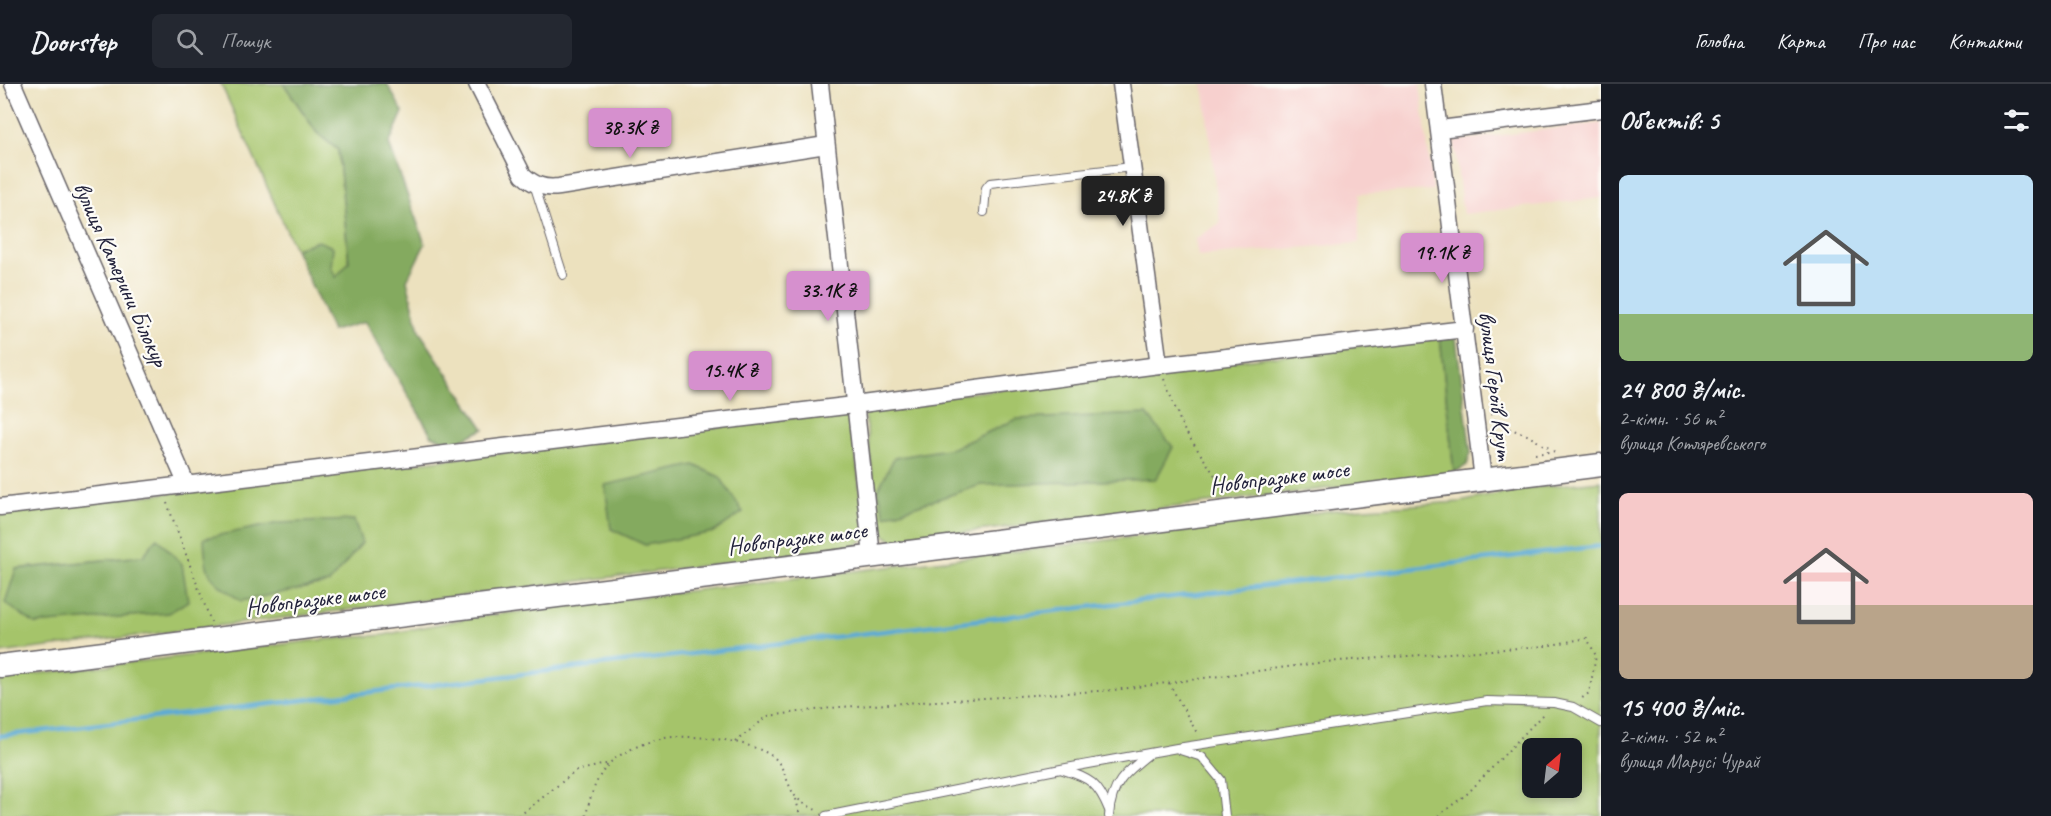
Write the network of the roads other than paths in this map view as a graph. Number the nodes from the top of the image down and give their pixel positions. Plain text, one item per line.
1 (13, 84) edge
2 (477, 84) edge
3 (820, 84) edge
4 (1120, 84) edge
5 (1433, 84) edge
6 (1601, 109) edge
7 (1440, 129) junction
8 (826, 145) junction
9 (1132, 167) junction
10 (534, 184) junction
11 (984, 212) dead end
12 (563, 274) dead end
13 (1465, 329) junction
14 (1159, 365) junction
15 (854, 405) junction
16 (1601, 465) edge
17 (1484, 479) junction
18 (186, 483) junction
19 (0, 507) edge
20 (872, 556) junction
21 (0, 666) edge
22 (1601, 723) edge
23 (1177, 748) junction
24 (1150, 753) junction
25 (1061, 769) junction
26 (1109, 813) edge
27 (827, 816) edge
28 (1225, 816) edge

1 - 18 street, вулиця Катерини Білокур
2 - 10 street
3 - 8 street
4 - 9 street
5 - 7 street, вулиця Героїв Крут
6 - 7 street
7 - 13 street, вулиця Героїв Крут
8 - 10 street
8 - 15 street
9 - 11 lane
9 - 14 street
10 - 12 lane
13 - 14 street
13 - 17 street, вулиця Героїв Крут
14 - 15 street
15 - 18 street
15 - 20 street
16 - 17 main road, Новопразьке шосе
17 - 20 main road, Новопразьке шосе
18 - 19 street
20 - 21 main road, Новопразьке шосе
22 - 23 lane
23 - 24 lane
23 - 28 lane
24 - 25 lane
24 - 26 lane
25 - 26 lane
25 - 27 lane

